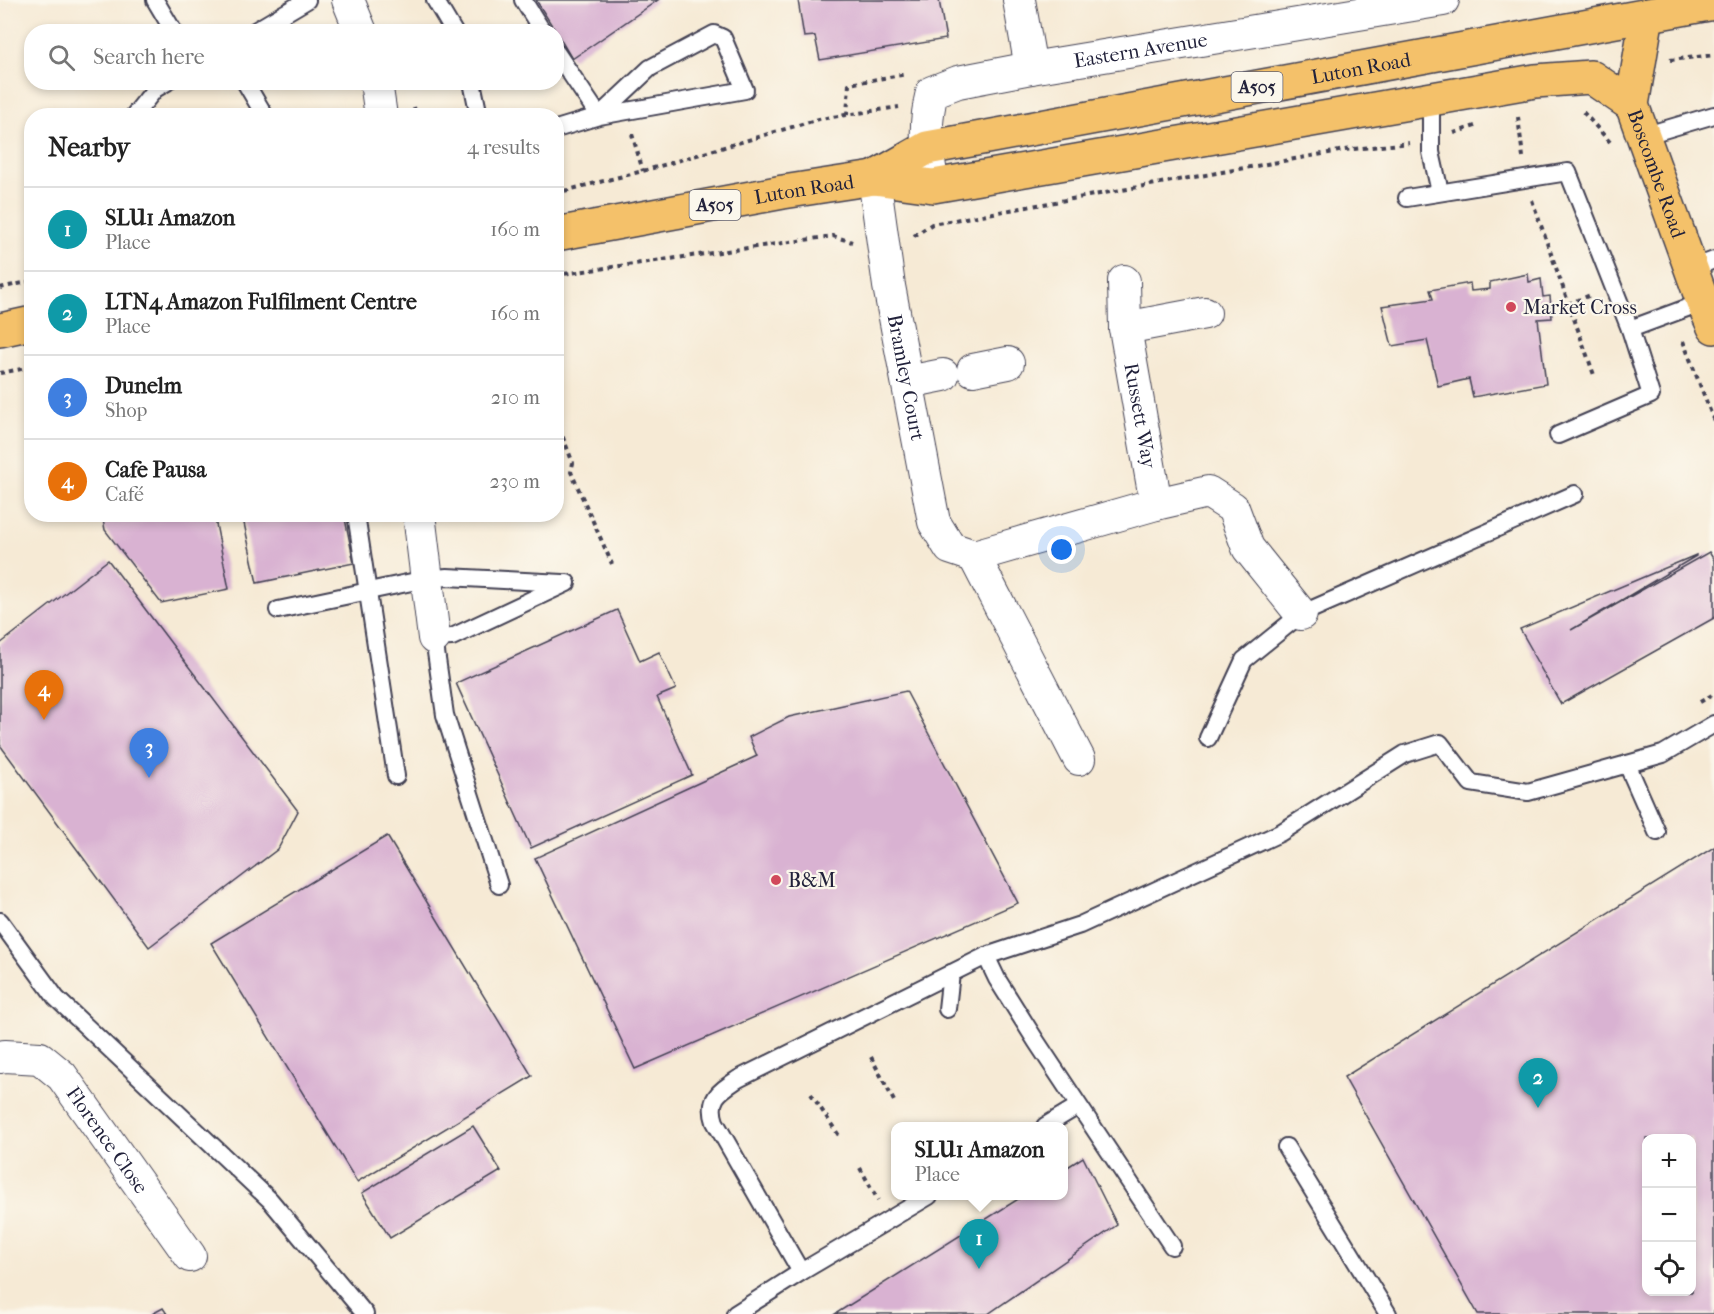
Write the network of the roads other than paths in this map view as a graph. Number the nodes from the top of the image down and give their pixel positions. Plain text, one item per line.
1 (154, 0) edge
2 (348, 0) edge
3 (435, 0) edge
4 (523, 0) edge
5 (1019, 0) edge
6 (1443, 0) edge
7 (296, 3) edge
8 (1714, 3) edge
9 (1647, 15) junction
10 (169, 24) edge
11 (265, 24) edge
12 (358, 24) edge
13 (444, 24) edge
14 (538, 24) edge
15 (564, 64) edge
16 (1031, 68) junction
17 (157, 90) edge
18 (250, 90) edge
19 (377, 90) edge
20 (474, 90) edge
21 (1431, 98) junction
22 (1632, 105) junction
23 (141, 108) edge
24 (260, 108) edge
25 (380, 108) edge
26 (477, 108) edge
27 (1714, 115) edge
28 (599, 116) junction
29 (564, 127) edge
30 (1643, 136) junction
31 (927, 148) junction
32 (874, 178) junction
33 (933, 186) junction
34 (1440, 192) junction
35 (1407, 198) dead end
36 (564, 233) edge
37 (1703, 265) edge
38 (1124, 281) dead end
39 (1205, 313) dead end
40 (1709, 314) edge
41 (24, 325) edge
42 (1125, 327) junction
43 (1630, 329) junction
44 (0, 330) edge
45 (1008, 363) dead end
46 (908, 382) junction
47 (1558, 435) dead end
48 (1575, 494) dead end
49 (1156, 504) junction
50 (357, 522) edge
51 (420, 522) edge
52 (974, 556) junction
53 (426, 579) junction
54 (369, 591) junction
55 (278, 610) dead end
56 (1301, 614) junction
57 (434, 638) junction
58 (1714, 724) edge
59 (1208, 738) dead end
60 (1079, 759) dead end
61 (1627, 764) junction
62 (396, 776) dead end
63 (1657, 832) dead end
64 (499, 885) dead end
65 (0, 921) edge
66 (986, 956) junction
67 (951, 973) junction
68 (947, 1009) dead end
69 (2, 1056) edge
70 (1078, 1106) junction
71 (1052, 1122) edge
72 (1286, 1147) dead end
73 (922, 1200) edge
74 (1172, 1246) dead end
75 (190, 1256) dead end
76 (801, 1272) junction
77 (365, 1314) edge
78 (735, 1314) edge
79 (1388, 1314) edge

1 - 10 lane
2 - 12 street
3 - 13 lane
4 - 14 lane
5 - 16 street
6 - 16 street, Eastern Avenue
7 - 11 lane
8 - 9 main road, Luton Road / A505
9 - 22 main road, Boscombe Road
9 - 31 main road, Luton Road / A505
15 - 28 lane
16 - 31 street, Eastern Avenue
17 - 23 lane
18 - 24 lane
19 - 25 street
20 - 26 lane
21 - 22 main road, Luton Road / A505
21 - 33 main road, Luton Road / A505
21 - 34 lane
22 - 30 main road, Boscombe Road
27 - 30 lane
28 - 28 lane
28 - 29 lane
30 - 37 main road, Boscombe Road
31 - 32 main road, Luton Road / A505
31 - 33 street, Eastern Avenue
32 - 33 main road, Luton Road / A505
32 - 36 main road, Luton Road / A505
32 - 46 street, Bramley Court
34 - 35 lane
34 - 43 lane
37 - 40 main road, Boscombe Road
38 - 42 street, Russett Way
39 - 42 street
40 - 43 lane
41 - 44 main road
42 - 49 street, Russett Way
43 - 47 lane
45 - 46 street
46 - 52 street, Bramley Court
48 - 56 lane
49 - 52 street
49 - 56 street
50 - 54 lane
51 - 53 street
52 - 60 street
53 - 54 lane
53 - 57 street
53 - 57 lane
54 - 55 lane
54 - 62 lane
56 - 59 lane
57 - 64 lane
58 - 61 lane
61 - 63 lane
61 - 66 lane
65 - 77 lane
66 - 67 lane
66 - 70 lane
67 - 68 lane
67 - 76 lane
69 - 75 street, Florence Close
70 - 71 lane
70 - 74 lane
72 - 79 lane
73 - 76 lane
76 - 78 lane

